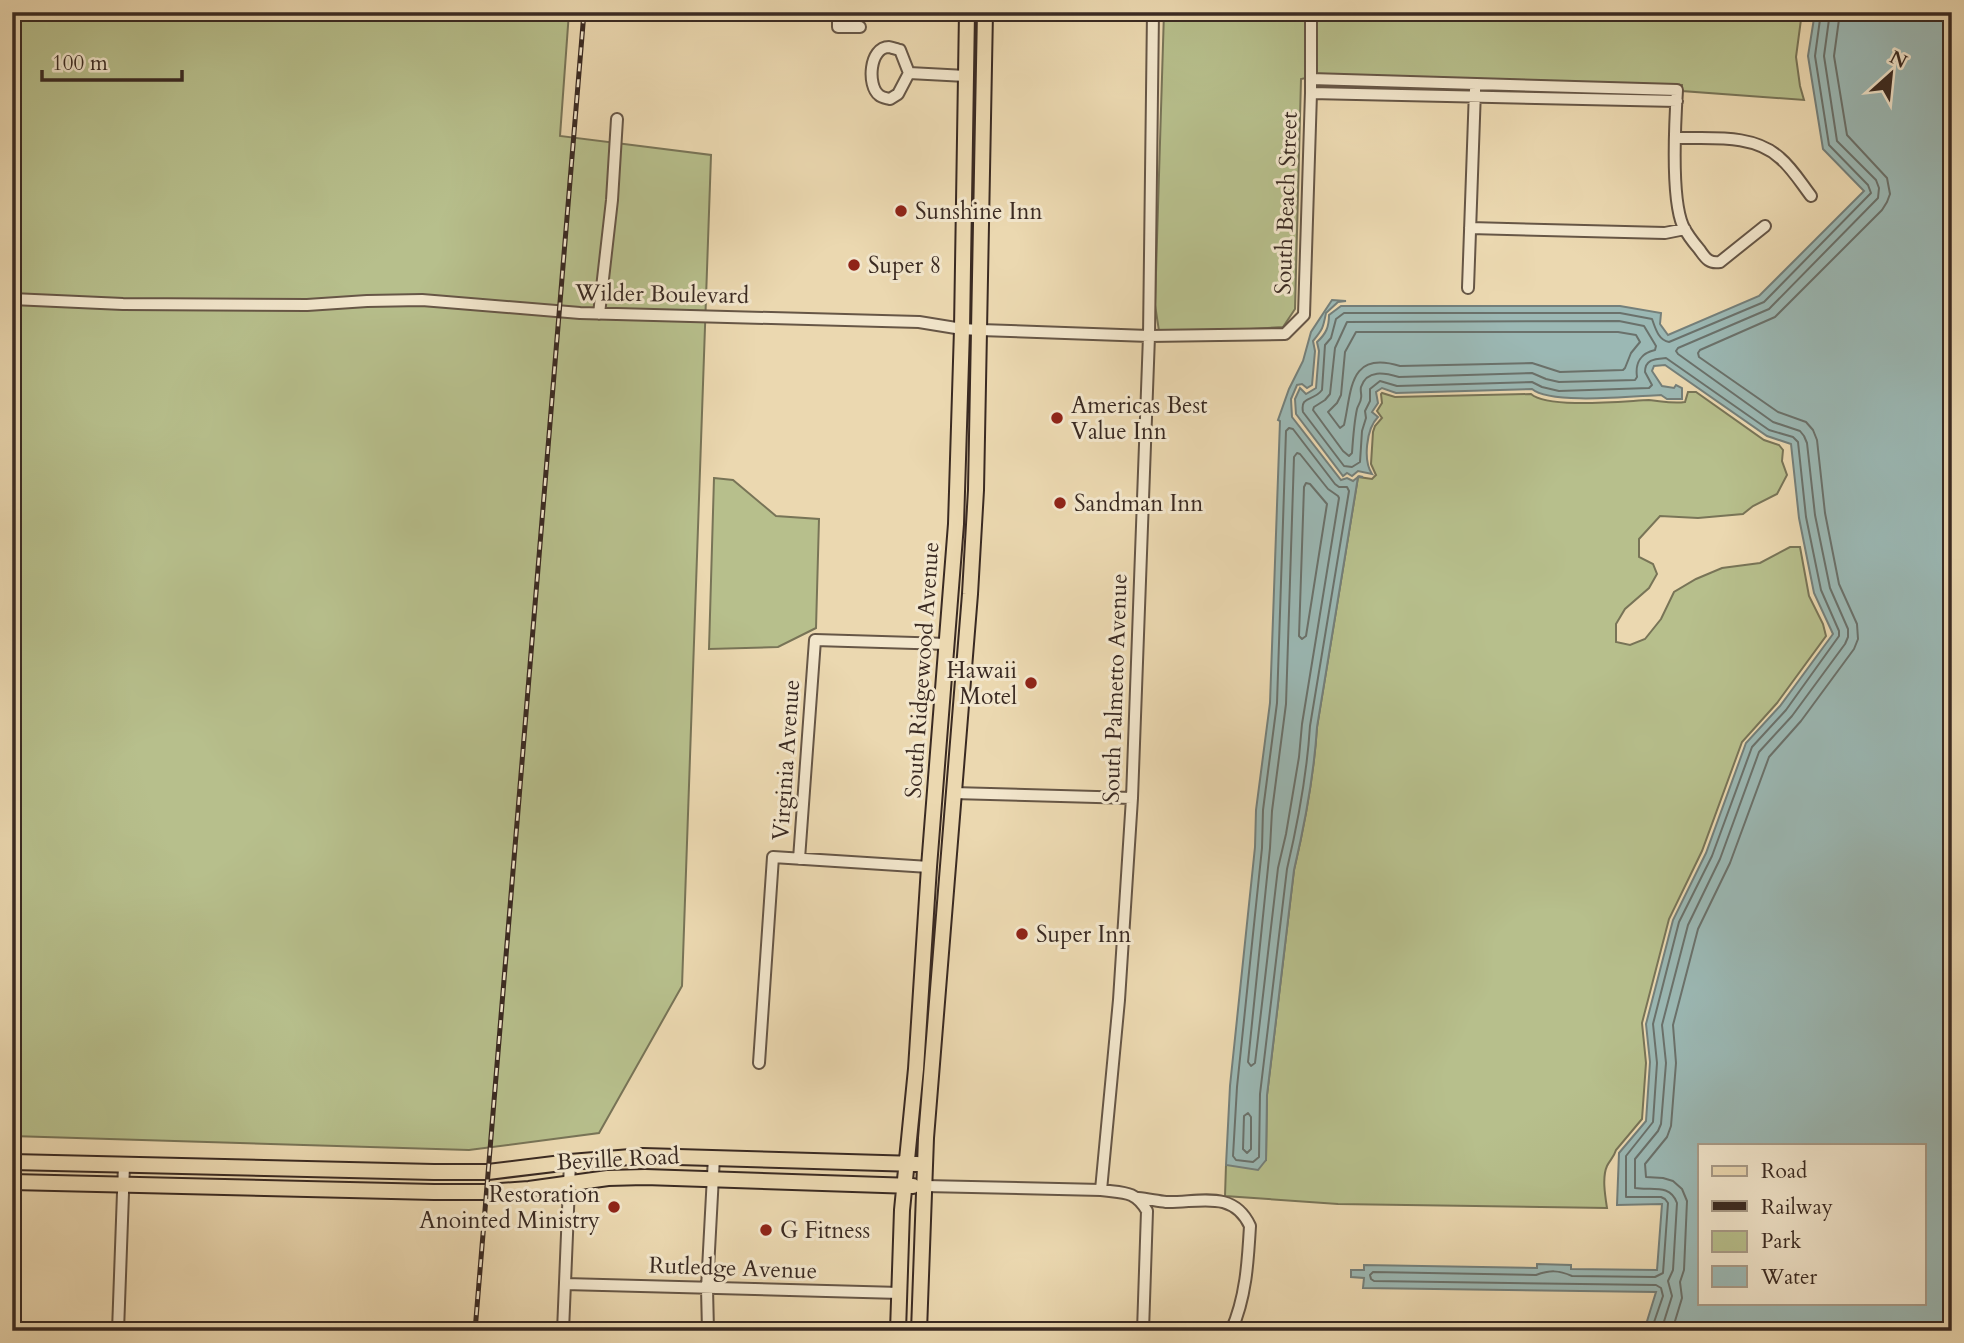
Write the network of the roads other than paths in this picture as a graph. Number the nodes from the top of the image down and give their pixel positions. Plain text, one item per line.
1 (838, 12) edge
2 (967, 12) edge
3 (985, 12) edge
4 (1153, 12) edge
5 (1311, 12) edge
6 (860, 27) dead end
7 (909, 73) junction
8 (966, 76) junction
9 (1311, 79) junction
10 (1475, 90) junction
11 (1311, 93) junction
12 (617, 118) dead end
13 (1675, 138) junction
14 (1811, 196) dead end
15 (1765, 226) dead end
16 (1470, 228) junction
17 (1685, 229) junction
18 (1468, 288) dead end
19 (12, 299) edge
20 (599, 314) junction
21 (1304, 315) joint
22 (962, 329) junction
23 (980, 330) junction
24 (1149, 336) junction
25 (948, 644) junction
26 (963, 683) junction
27 (953, 793) junction
28 (1132, 798) junction
29 (799, 859) junction
30 (929, 872) junction
31 (943, 918) junction
32 (759, 1063) dead end
33 (715, 1157) junction
34 (12, 1162) edge
35 (570, 1162) junction
36 (908, 1163) junction
37 (925, 1164) junction
38 (124, 1165) junction
39 (434, 1172) junction
40 (713, 1179) junction
41 (12, 1182) edge
42 (569, 1182) junction
43 (124, 1185) junction
44 (905, 1185) junction
45 (925, 1186) junction
46 (1101, 1190) junction
47 (434, 1192) junction
48 (1138, 1198) junction
49 (565, 1284) junction
50 (707, 1288) junction
51 (900, 1293) junction
52 (118, 1331) edge
53 (564, 1331) edge
54 (708, 1331) edge
55 (898, 1331) edge
56 (919, 1331) edge
57 (1143, 1331) edge
58 (1231, 1331) edge

1 - 6 street
2 - 8 main road, South Ridgewood Avenue
3 - 23 main road, South Ridgewood Avenue
4 - 24 street, South Palmetto Avenue
5 - 9 street, South Beach Street
7 - 7 street
7 - 8 street
8 - 22 main road, South Ridgewood Avenue
9 - 10 street, South Beach Street
9 - 11 street, South Beach Street
10 - 11 street, South Beach Street
10 - 13 street, South Beach Street
10 - 16 street
11 - 21 street, South Beach Street
12 - 20 street
13 - 14 street
13 - 17 street, South Beach Street
15 - 17 street, South Beach Street
16 - 17 street
16 - 18 street
19 - 20 street, Wilder Boulevard
20 - 22 street, Wilder Boulevard
21 - 24 street, Wilder Boulevard
22 - 23 street, Wilder Boulevard
22 - 25 main road, South Ridgewood Avenue
23 - 24 street, Wilder Boulevard
23 - 26 main road, South Ridgewood Avenue
24 - 28 street, South Palmetto Avenue
25 - 26 main road
25 - 29 street, Virginia Avenue
25 - 30 main road, South Ridgewood Avenue
26 - 27 main road, South Ridgewood Avenue
27 - 28 street
27 - 31 main road, South Ridgewood Avenue
28 - 46 street, South Palmetto Avenue
29 - 30 street
29 - 32 street, Virginia Avenue
30 - 31 main road
30 - 36 main road, South Ridgewood Avenue
31 - 37 main road, South Ridgewood Avenue
33 - 35 main road, Beville Road
33 - 36 main road, Beville Road
33 - 40 street
34 - 38 main road, Beville Road
35 - 39 main road, Beville Road
35 - 42 street
36 - 37 main road, Beville Road
36 - 44 main road, South Ridgewood Avenue
37 - 45 main road, South Ridgewood Avenue
38 - 39 main road, Beville Road
38 - 43 street
39 - 47 street
40 - 42 main road, Beville Road
40 - 44 main road, Beville Road
40 - 50 street
41 - 43 main road, Beville Road
42 - 47 main road, Beville Road
42 - 49 street
43 - 47 main road, Beville Road
43 - 52 street
44 - 45 main road, Beville Road
44 - 51 main road, South Ridgewood Avenue
45 - 46 street, Beville Road
45 - 56 main road, South Ridgewood Avenue
46 - 48 street
48 - 57 street
48 - 58 street
49 - 50 street, Rutledge Avenue
49 - 53 street
50 - 51 street, Rutledge Avenue
50 - 54 street
51 - 55 main road, South Ridgewood Avenue

